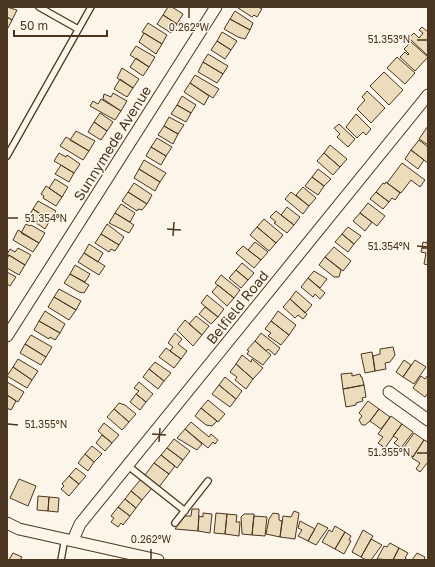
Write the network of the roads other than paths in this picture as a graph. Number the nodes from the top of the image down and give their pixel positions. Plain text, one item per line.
1 (39, 7) edge
2 (91, 7) edge
3 (216, 7) edge
4 (78, 29) junction
5 (428, 95) edge
6 (7, 156) edge
7 (7, 336) edge
8 (389, 392) dead end
9 (428, 420) edge
10 (127, 465) junction
11 (208, 481) dead end
12 (185, 511) junction
13 (7, 523) edge
14 (175, 523) dead end
15 (69, 539) junction
16 (61, 560) edge
17 (158, 560) edge

1 - 4 lane
2 - 4 lane
3 - 7 street, Sunnymede Avenue
4 - 6 lane
5 - 10 street, Belfield Road
8 - 9 street
10 - 12 lane
10 - 15 street, Belfield Road
11 - 12 lane
12 - 14 lane
13 - 15 street
15 - 16 lane
15 - 17 street

